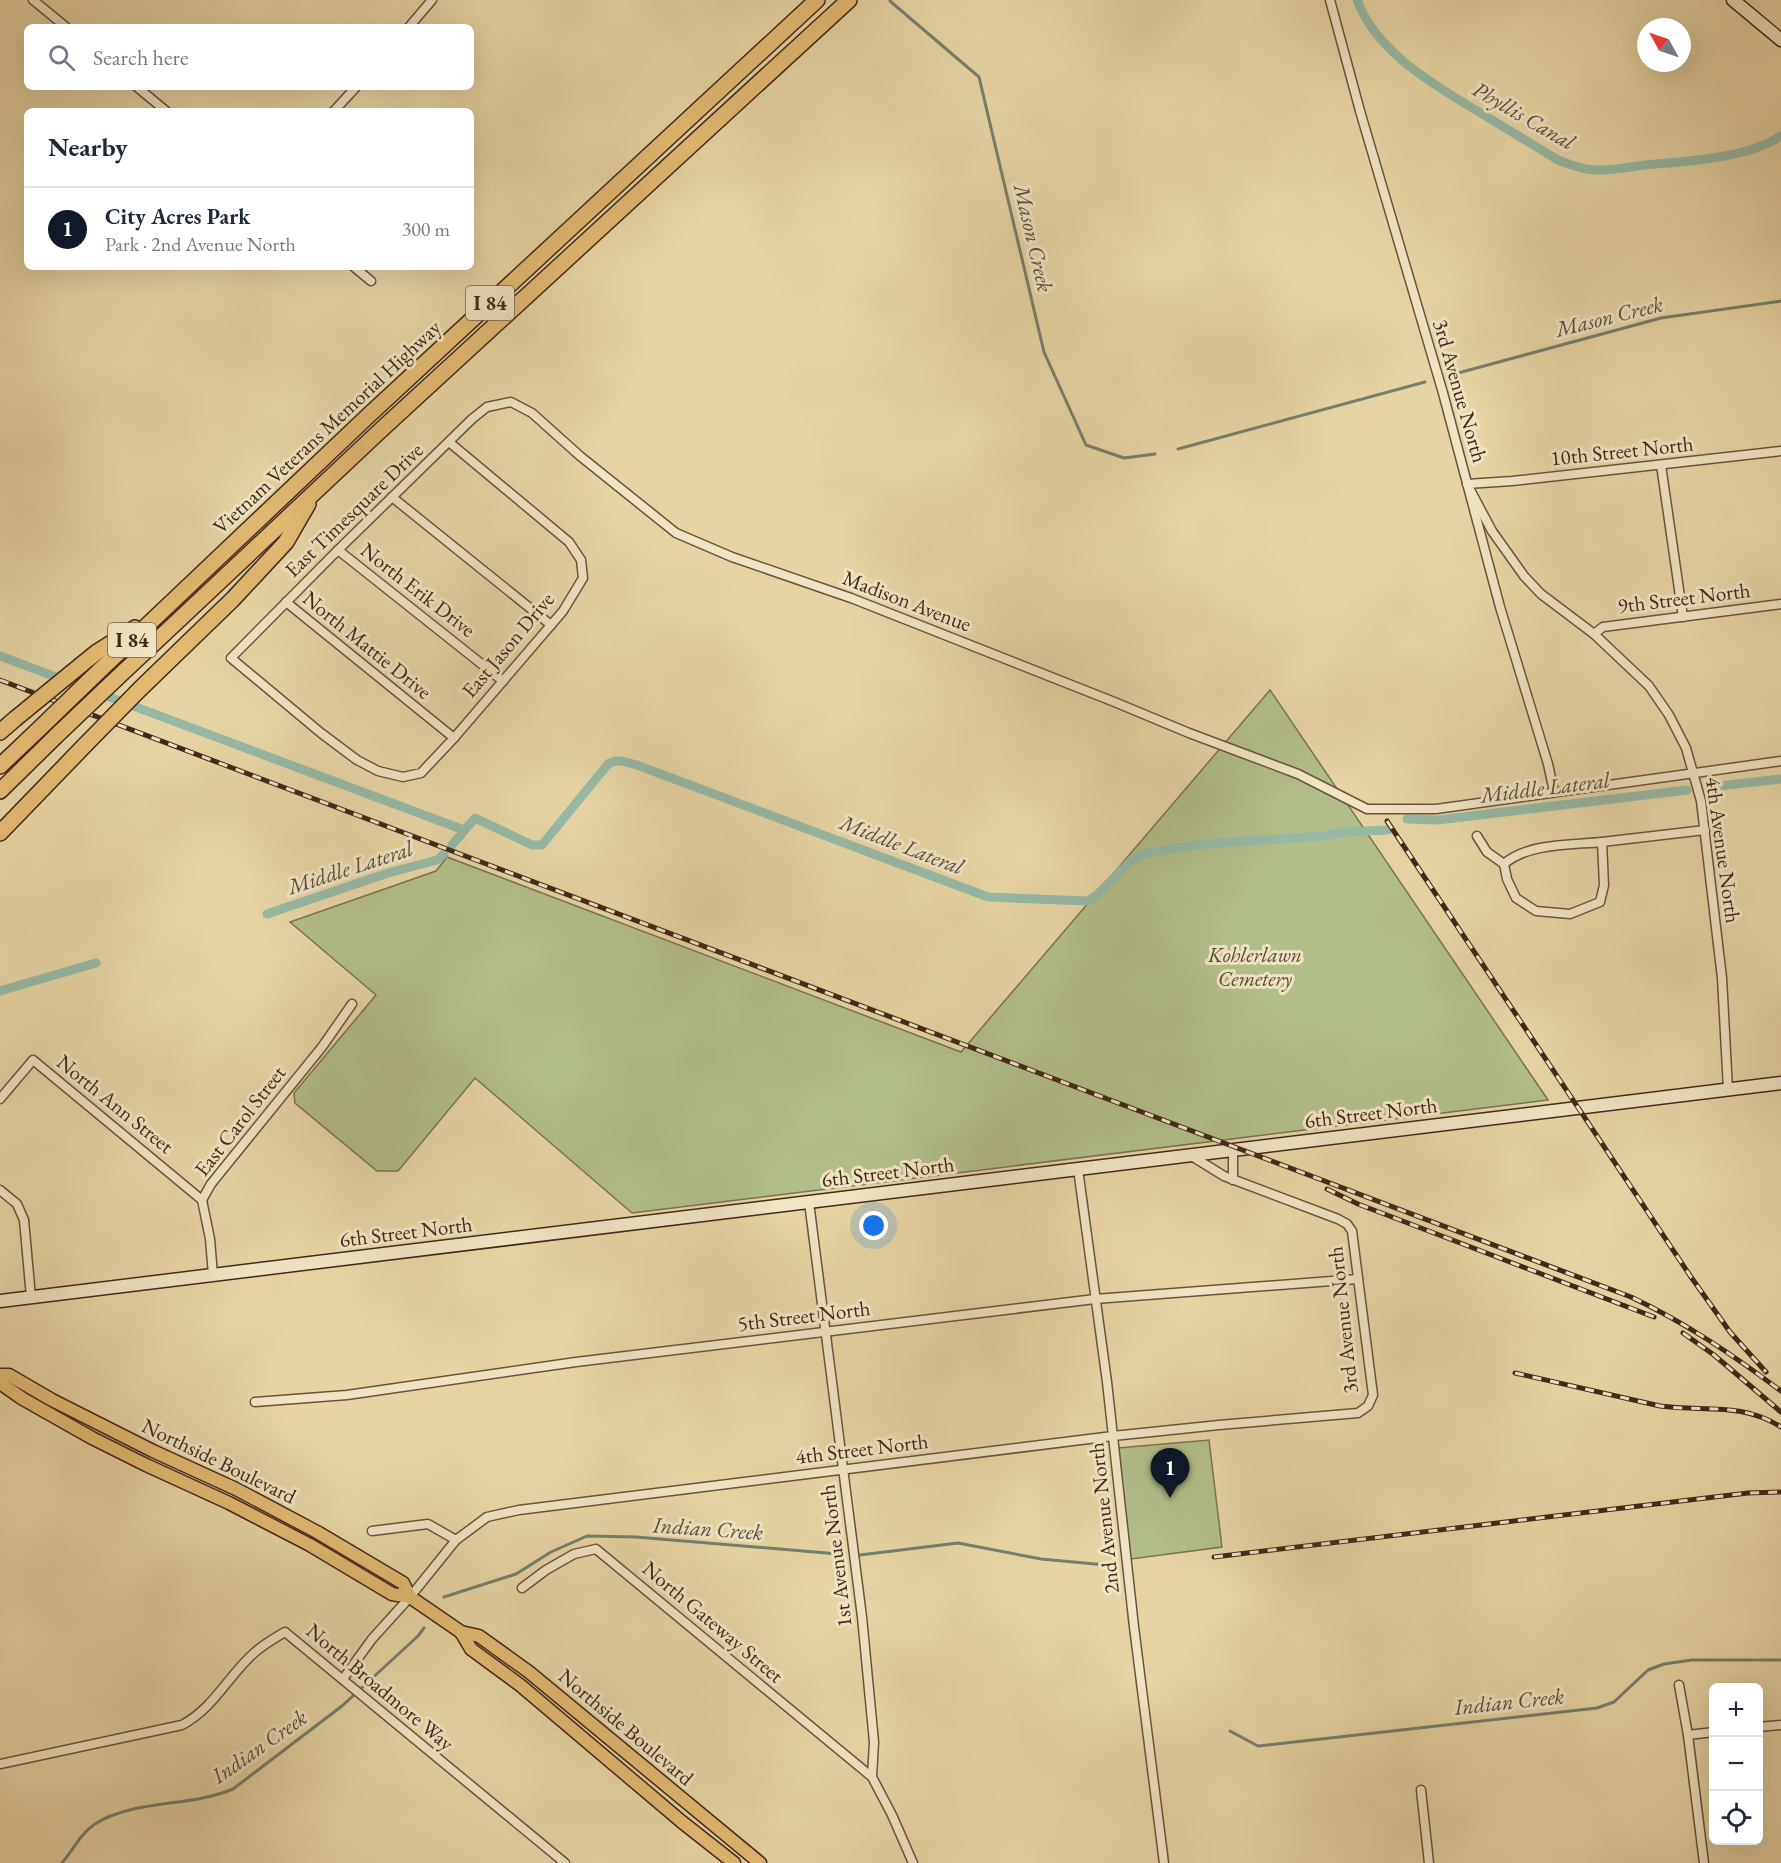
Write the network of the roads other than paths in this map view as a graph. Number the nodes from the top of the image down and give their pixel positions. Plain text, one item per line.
1 (33, 0) edge
2 (432, 0) edge
3 (817, 0) edge
4 (1330, 0) edge
5 (1733, 0) edge
6 (848, 1) edge
7 (62, 24) edge
8 (412, 24) edge
9 (1781, 40) edge
10 (141, 90) edge
11 (353, 90) edge
12 (162, 108) edge
13 (337, 108) edge
14 (358, 270) edge
15 (371, 281) dead end
16 (511, 402) joint
17 (449, 442) junction
18 (1781, 451) edge
19 (1661, 465) junction
20 (1467, 484) junction
21 (315, 491) junction
22 (392, 497) junction
23 (338, 550) junction
24 (286, 602) junction
25 (1781, 604) edge
26 (165, 608) junction
27 (1683, 616) junction
28 (551, 625) junction
29 (1594, 634) junction
30 (231, 658) joint
31 (503, 681) junction
32 (0, 732) edge
33 (454, 738) junction
34 (1781, 761) edge
35 (0, 766) edge
36 (1694, 772) junction
37 (0, 791) edge
38 (1554, 792) junction
39 (1705, 830) junction
40 (0, 832) edge
41 (1478, 836) dead end
42 (1602, 842) junction
43 (1504, 864) junction
44 (352, 1004) dead end
45 (1781, 1083) edge
46 (1728, 1089) junction
47 (0, 1099) edge
48 (1233, 1150) junction
49 (1190, 1155) junction
50 (1077, 1169) junction
51 (1233, 1180) junction
52 (0, 1190) edge
53 (202, 1200) junction
54 (809, 1202) junction
55 (213, 1275) junction
56 (1358, 1279) junction
57 (31, 1297) junction
58 (1095, 1299) junction
59 (0, 1300) edge
60 (826, 1332) junction
61 (0, 1375) edge
62 (0, 1383) edge
63 (255, 1402) dead end
64 (1368, 1407) joint
65 (1113, 1437) junction
66 (843, 1469) junction
67 (372, 1531) dead end
68 (456, 1540) junction
69 (522, 1588) dead end
70 (410, 1597) junction
71 (461, 1632) junction
72 (343, 1679) junction
73 (1679, 1685) dead end
74 (1781, 1725) edge
75 (1763, 1727) edge
76 (1709, 1732) edge
77 (1688, 1735) junction
78 (0, 1764) edge
79 (873, 1777) junction
80 (1421, 1790) dead end
81 (565, 1863) edge
82 (734, 1863) edge
83 (760, 1863) edge
84 (913, 1863) edge
85 (1164, 1863) edge
86 (1429, 1863) edge
87 (1704, 1863) edge

1 - 7 street
2 - 8 street
3 - 26 highway, Vietnam Veterans Memorial Highway / I 84
4 - 20 street, 3rd Avenue North
5 - 9 street
6 - 21 highway, Vietnam Veterans Memorial Highway / I 84
10 - 12 street
11 - 13 street
14 - 15 street
16 - 17 street, East Timesquare Drive
16 - 38 street, Madison Avenue
17 - 22 street, East Timesquare Drive
17 - 28 street, East Jason Drive
18 - 19 street, 10th Street North
19 - 20 street, 10th Street North
19 - 27 street
20 - 29 street, 4th Avenue North
20 - 38 street, 3rd Avenue North
21 - 37 highway, Vietnam Veterans Memorial Highway / I 84, bridge
21 - 40 highway, bridge
22 - 23 street, East Timesquare Drive
22 - 28 street
23 - 24 street, East Timesquare Drive
23 - 31 street, North Erik Drive
24 - 30 street, East Timesquare Drive
24 - 33 street, North Mattie Drive
25 - 27 street, 9th Street North
26 - 32 highway, bridge
26 - 35 highway, Vietnam Veterans Memorial Highway / I 84, bridge
27 - 29 street, 9th Street North
28 - 31 street, East Jason Drive
29 - 36 street, 4th Avenue North
30 - 33 street, East Jason Drive
31 - 33 street, East Jason Drive
34 - 36 street, Madison Avenue
36 - 38 street, Madison Avenue
36 - 39 street, 4th Avenue North
39 - 42 street
39 - 46 street, 4th Avenue North
41 - 43 street
42 - 43 street
42 - 43 street
44 - 53 street, East Carol Street
45 - 46 street, 6th Street North
46 - 48 street, 6th Street North
47 - 53 street, North Ann Street
48 - 49 street, 6th Street North
48 - 51 street
49 - 50 street, 6th Street North
49 - 51 street, 3rd Avenue North
50 - 54 street, 6th Street North
50 - 58 street, 2nd Avenue North
51 - 56 street, 3rd Avenue North
52 - 57 street
53 - 55 street, East Carol Street
54 - 55 street, 6th Street North
54 - 60 street, 1st Avenue North
55 - 57 street, 6th Street North
56 - 58 street, 5th Street North
56 - 64 street, 3rd Avenue North
57 - 59 street, 6th Street North
58 - 60 street, 5th Street North
58 - 65 street, 2nd Avenue North
60 - 63 street, 5th Street North
60 - 66 street, 1st Avenue North
61 - 70 main road, Northside Boulevard
62 - 70 main road, Northside Boulevard
64 - 65 street, 4th Street North
65 - 66 street, 4th Street North
65 - 85 street, 2nd Avenue North
66 - 68 street, 4th Street North
66 - 79 street, 1st Avenue North
67 - 68 street
68 - 70 street, 4th Street North
69 - 79 street, North Gateway Street
70 - 71 main road, Northside Boulevard
70 - 72 street, 4th Street North
71 - 82 main road, Northside Boulevard
71 - 83 main road, Northside Boulevard
72 - 78 street, North Broadmore Way
72 - 81 street, North Broadmore Way
73 - 77 street
74 - 75 street
76 - 77 street
77 - 87 street
79 - 84 street, 1st Avenue North
80 - 86 street

